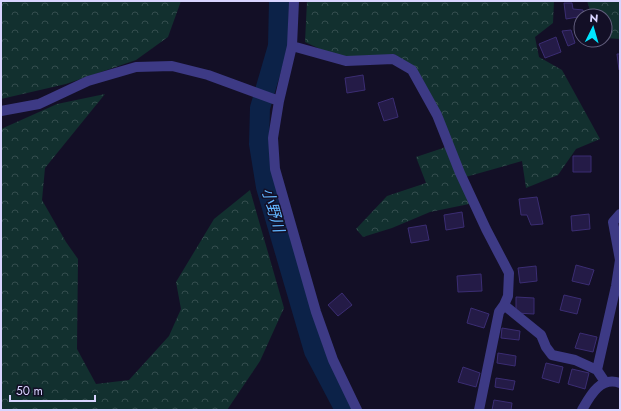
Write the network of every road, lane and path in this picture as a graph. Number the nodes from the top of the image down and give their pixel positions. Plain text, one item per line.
1 (294, 1) edge
2 (292, 46) junction
3 (279, 101) junction
4 (1, 111) edge
5 (620, 214) edge
6 (504, 305) junction
7 (597, 370) junction
8 (605, 382) junction
9 (620, 383) edge
10 (356, 410) edge
11 (479, 410) edge
12 (582, 410) edge

1 - 2 street
2 - 3 street
2 - 6 street
3 - 4 street
3 - 10 street
5 - 7 street
6 - 7 street
6 - 11 street
7 - 8 street
8 - 9 street
8 - 12 street

